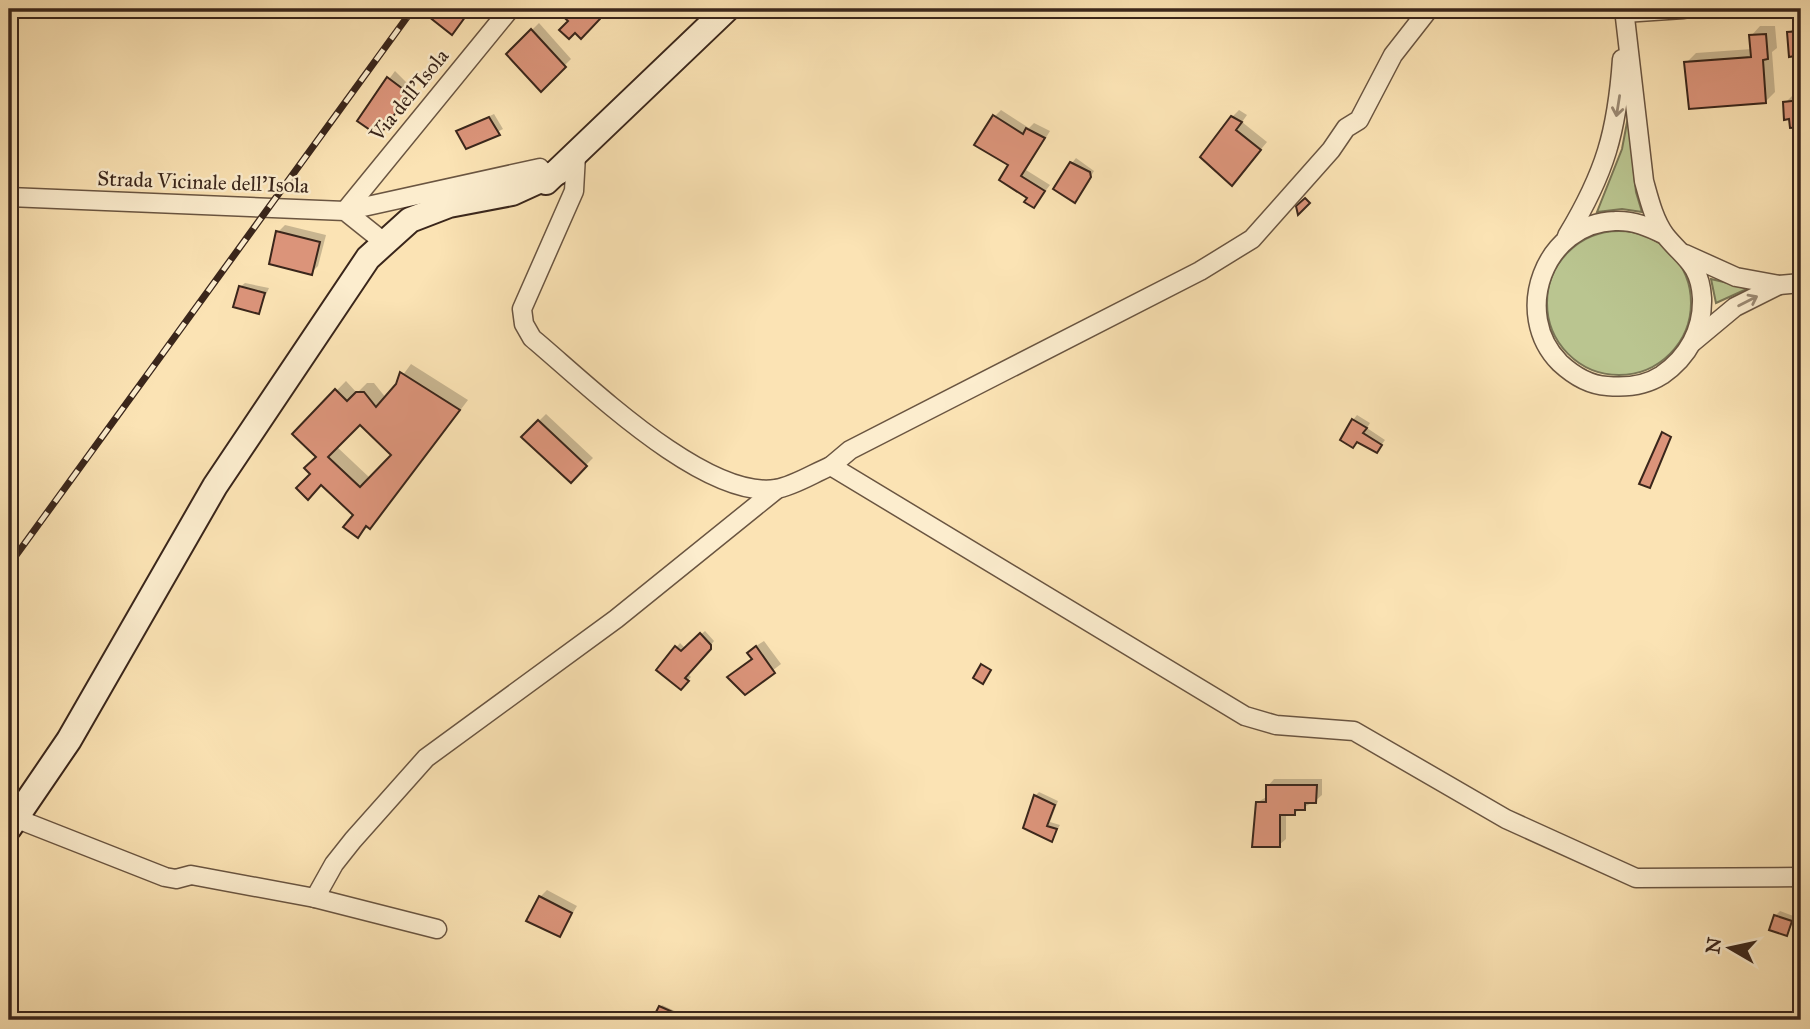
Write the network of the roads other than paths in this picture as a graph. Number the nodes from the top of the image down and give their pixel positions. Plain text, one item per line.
1 (510, 9) edge
2 (727, 9) edge
3 (1429, 9) edge
4 (1683, 9) edge
5 (1624, 11) edge
6 (558, 165) junction
7 (9, 197) edge
8 (345, 211) junction
9 (1665, 235) junction
10 (1565, 240) junction
11 (385, 243) junction
12 (1685, 254) junction
13 (1801, 283) edge
14 (1779, 285) junction
15 (1693, 342) junction
16 (831, 466) junction
17 (777, 489) junction
18 (12, 823) edge
19 (1801, 877) edge
20 (315, 898) junction
21 (438, 929) dead end

1 - 8 street, Via dell'Isola
2 - 6 main road
3 - 16 street
4 - 5 street
5 - 9 street
5 -> 10 street
6 - 8 street, Strada Vicinale dell'Isola
6 - 11 main road
6 - 17 street
7 - 8 street, Strada Vicinale dell'Isola
8 - 11 street
9 - 10 street
9 - 12 street
10 - 15 street
11 - 18 main road
12 - 14 street
12 - 15 street
13 - 14 street
15 -> 14 street
16 - 17 street
16 - 19 street
17 - 20 street
18 - 20 street
20 - 21 street

